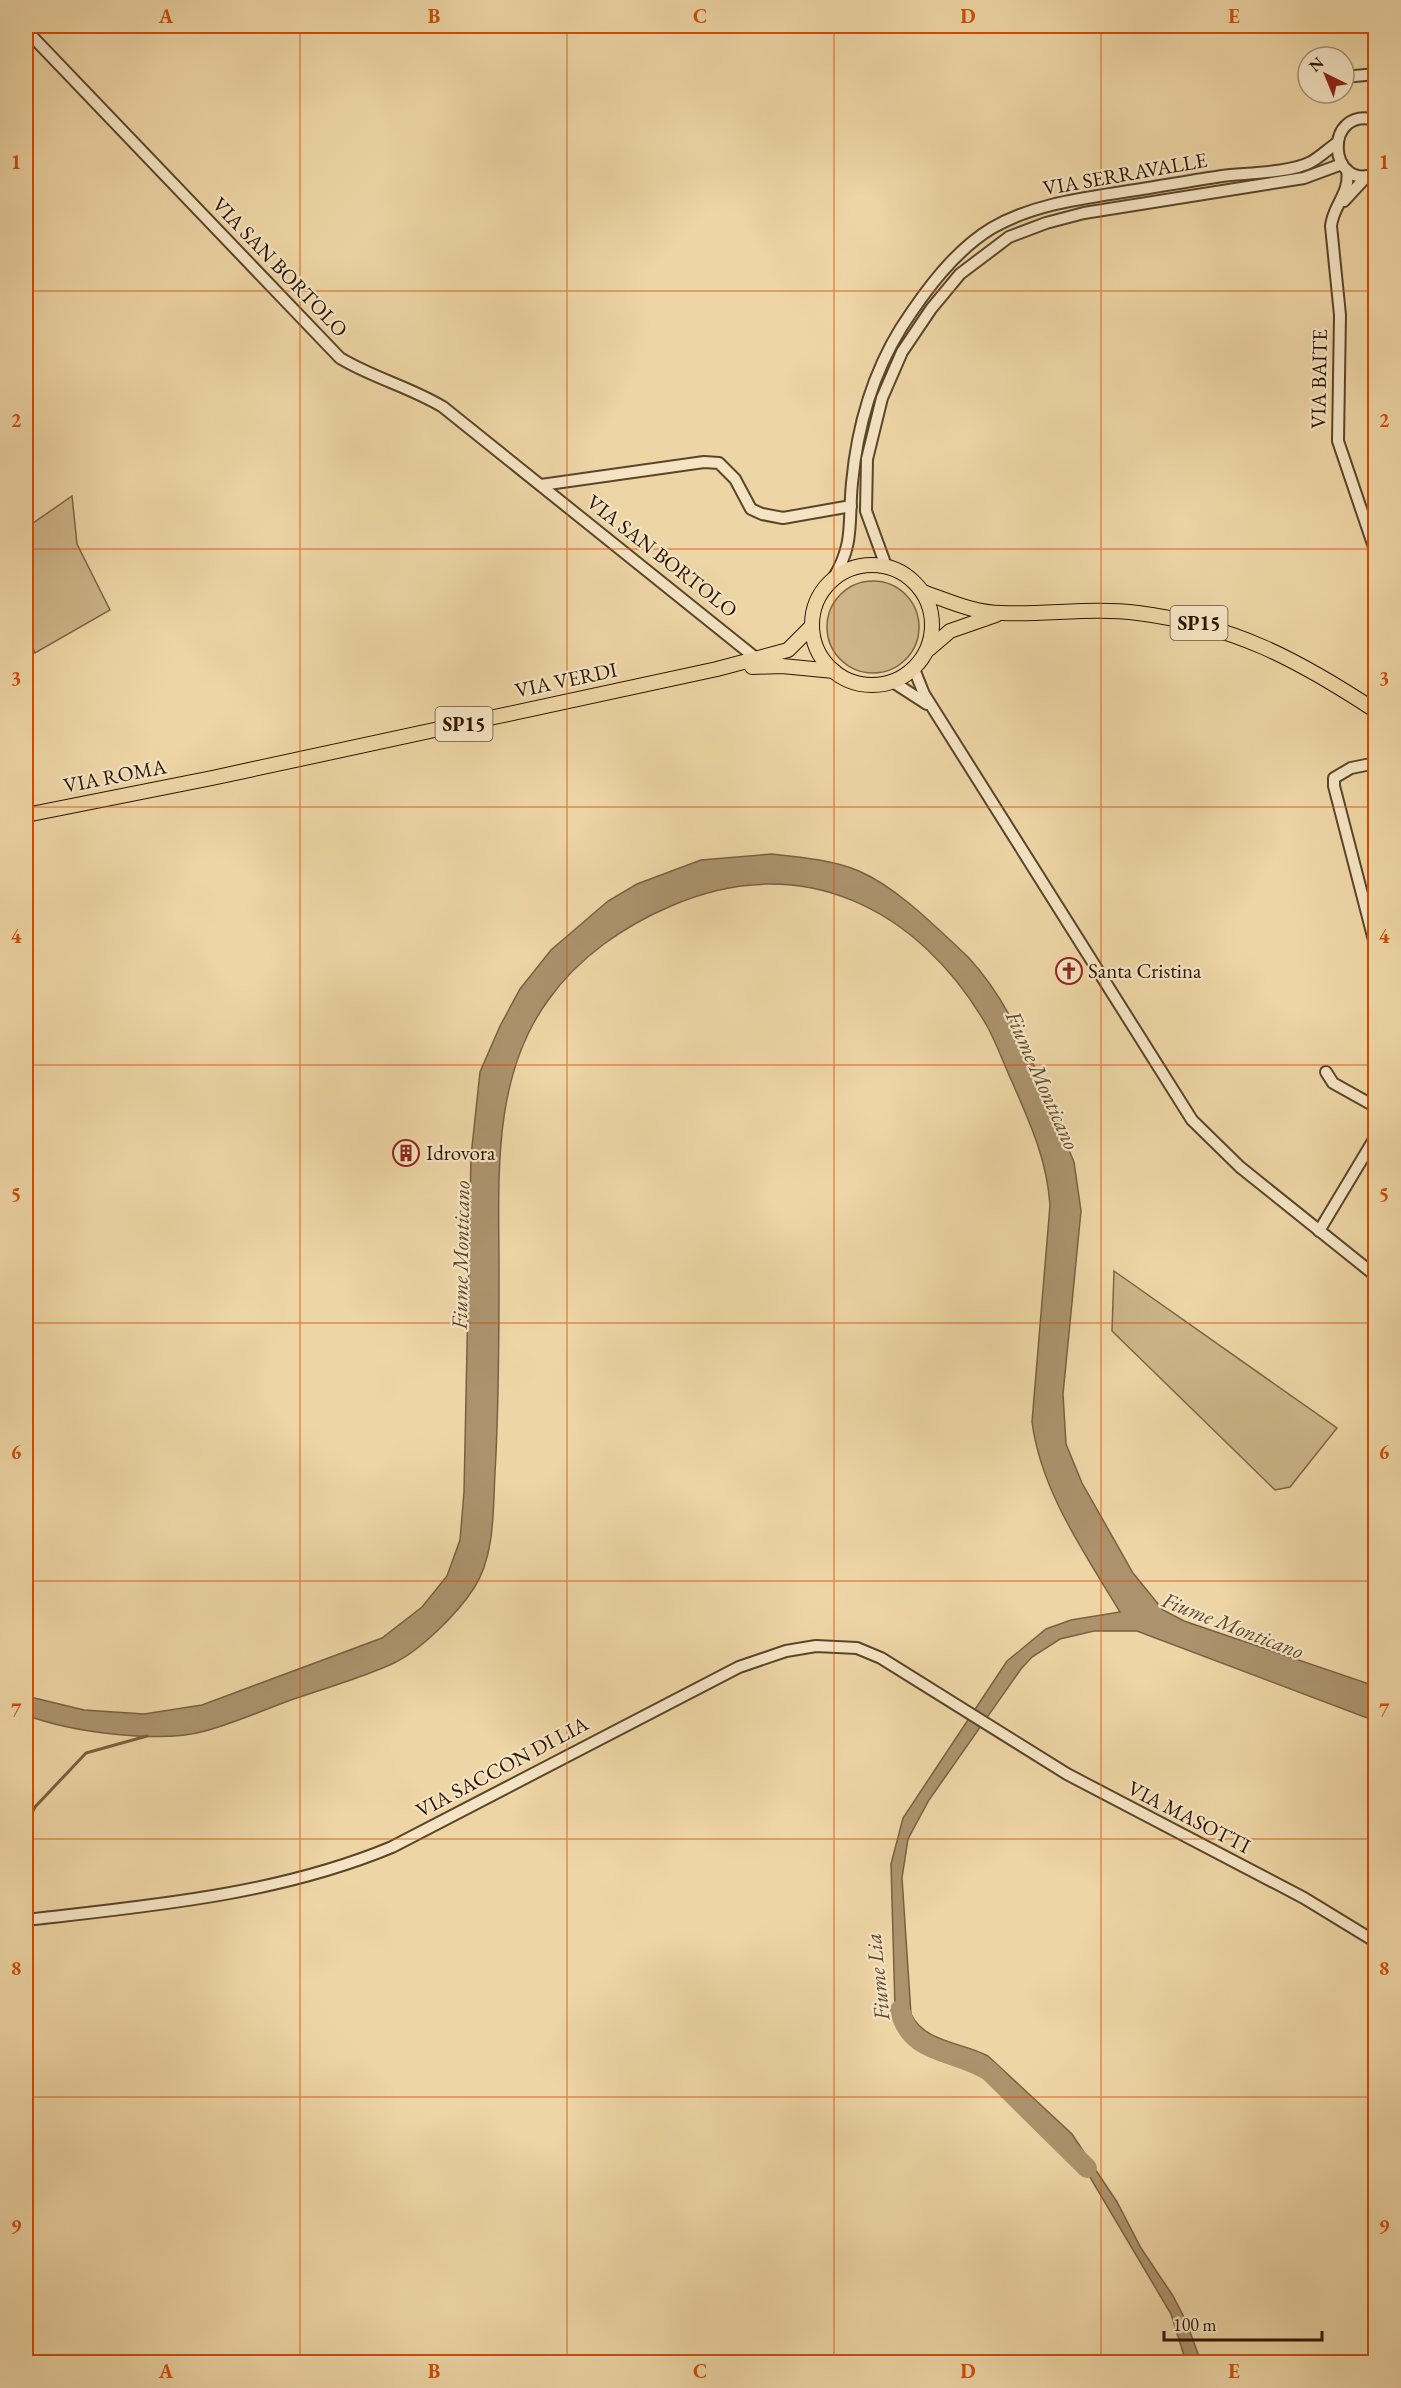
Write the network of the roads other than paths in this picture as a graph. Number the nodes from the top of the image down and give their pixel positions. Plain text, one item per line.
1 (26, 30) edge
2 (1376, 74) edge
3 (1356, 76) edge
4 (1374, 118) edge
5 (1336, 143) junction
6 (1345, 167) junction
7 (1372, 175) edge
8 (1341, 203) junction
9 (541, 485) junction
10 (851, 506) junction
11 (1376, 553) edge
12 (886, 566) junction
13 (833, 579) junction
14 (923, 592) junction
15 (1001, 614) junction
16 (812, 626) junction
17 (927, 651) junction
18 (757, 659) junction
19 (717, 669) junction
20 (914, 669) junction
21 (834, 671) junction
22 (893, 682) junction
23 (934, 710) junction
24 (1376, 711) edge
25 (1376, 763) edge
26 (212, 778) joint
27 (26, 815) edge
28 (1376, 948) edge
29 (1326, 1072) dead end
30 (1376, 1107) edge
31 (1376, 1136) edge
32 (1319, 1231) junction
33 (1376, 1276) edge
34 (986, 1722) joint
35 (26, 1920) edge
36 (1376, 1942) edge

1 - 9 street, VIA SAN BORTOLO
2 - 3 street
4 - 5 street, VIA SERRAVALLE
5 - 6 street
5 - 10 street, VIA SERRAVALLE
6 - 7 street
6 - 8 street, VIA BAITE
6 - 12 street, VIA SERRAVALLE
7 - 8 street, VIA BAITE
8 - 11 street, VIA BAITE
9 - 10 street, VIA SAN BORTOLO
9 - 18 street, VIA SAN BORTOLO
10 - 13 street, VIA SERRAVALLE
12 - 13 main road
12 - 14 main road, SP15
13 - 16 main road
14 - 15 main road, SP15
14 - 17 main road, SP15
15 - 17 main road, SP15
15 - 24 main road, SP15
16 - 18 main road, SP15
16 - 21 main road, SP15
17 - 20 main road, SP15
18 - 19 main road, SP15
19 - 21 main road, SP15
19 - 26 main road, VIA VERDI / SP15
20 - 22 main road, SP15
20 - 23 street
21 - 22 main road, SP15
22 - 23 street
23 - 32 street
25 - 28 street
26 - 27 main road, VIA ROMA / SP15
29 - 30 street
31 - 32 street
32 - 33 street
34 - 35 street, VIA SACCON DI LIA
34 - 36 street, VIA MASOTTI

